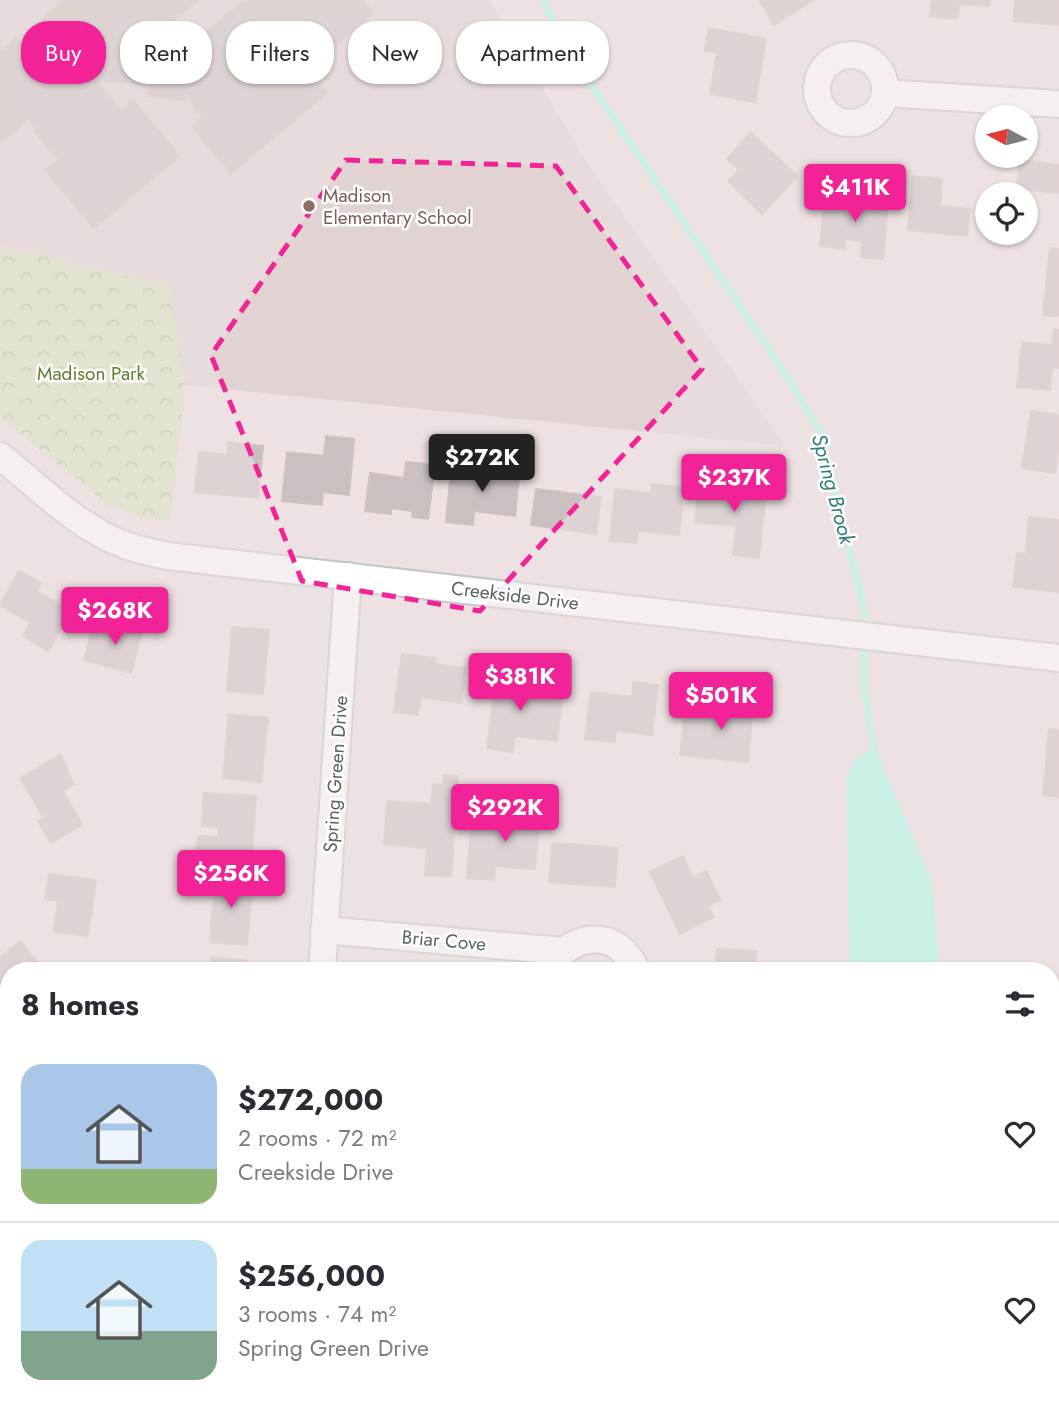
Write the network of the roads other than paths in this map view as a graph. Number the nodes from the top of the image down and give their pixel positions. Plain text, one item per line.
1 (885, 93) dead end
2 (1059, 104) edge
3 (0, 456) edge
4 (348, 576) junction
5 (1059, 658) edge
6 (324, 930) junction
7 (557, 961) edge
8 (322, 962) edge
9 (632, 962) edge

1 - 2 street
3 - 4 street, Creekside Drive
4 - 5 street, Creekside Drive
4 - 6 street, Spring Green Drive
6 - 7 street, Briar Cove
6 - 8 street, Spring Green Drive
7 - 9 street, Briar Cove

